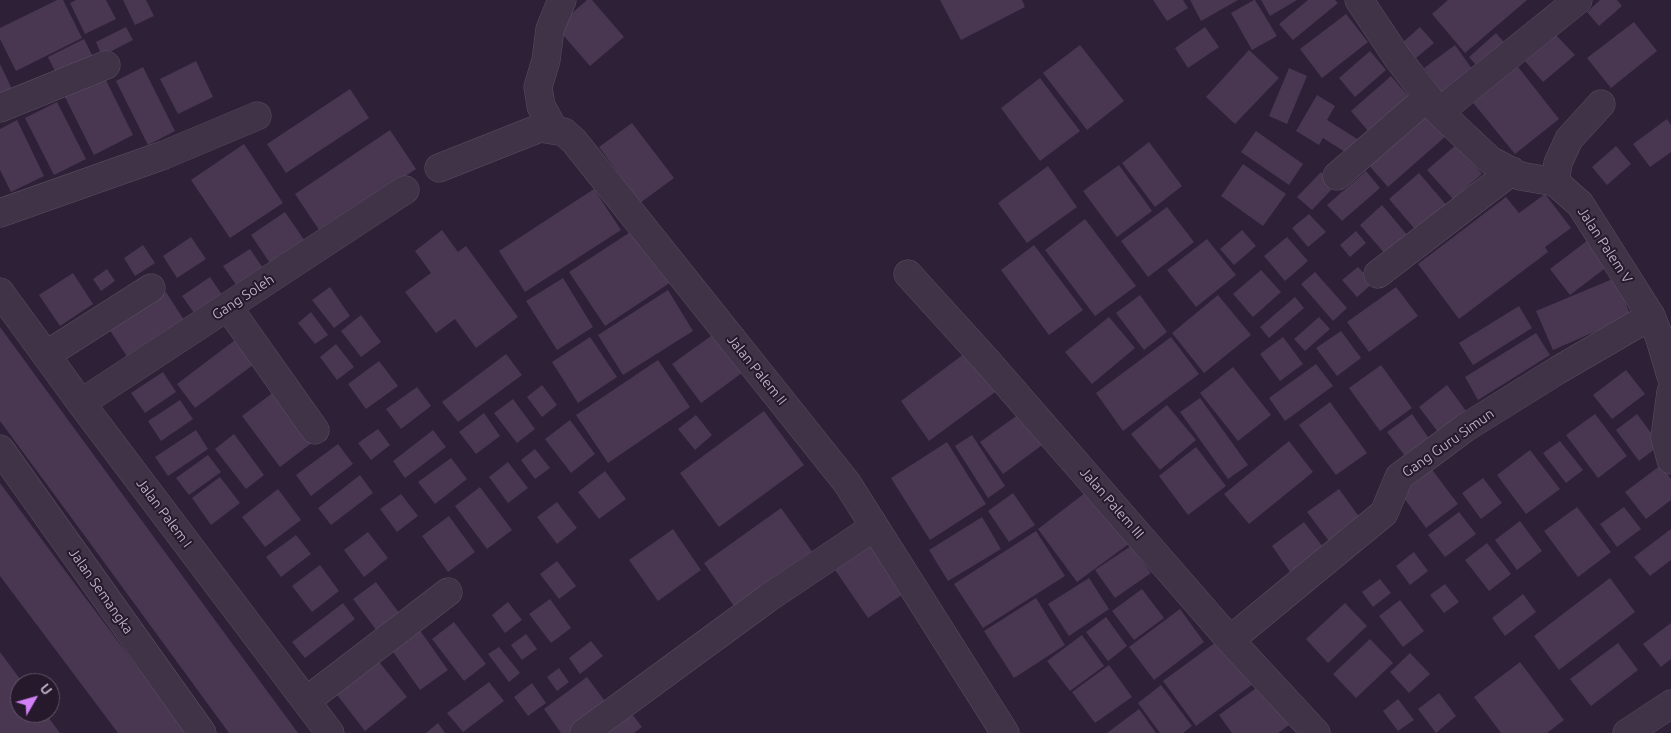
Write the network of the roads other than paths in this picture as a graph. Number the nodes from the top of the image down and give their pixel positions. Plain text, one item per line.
1 (562, 0) edge
2 (1359, 0) edge
3 (1578, 0) edge
4 (106, 65) dead end
5 (1434, 104) junction
6 (1601, 104) dead end
7 (0, 108) edge
8 (257, 116) dead end
9 (554, 130) junction
10 (439, 168) dead end
11 (1512, 171) junction
12 (1337, 176) dead end
13 (1555, 182) junction
14 (405, 190) dead end
15 (0, 213) edge
16 (908, 274) dead end
17 (1378, 274) dead end
18 (151, 288) dead end
19 (0, 293) edge
20 (228, 307) junction
21 (1651, 316) junction
22 (46, 354) junction
23 (1671, 376) edge
24 (1671, 392) edge
25 (81, 403) junction
26 (315, 430) dead end
27 (0, 449) edge
28 (1671, 460) edge
29 (874, 526) junction
30 (448, 592) dead end
31 (1230, 640) junction
32 (306, 701) junction
33 (1671, 704) edge
34 (202, 733) edge
35 (330, 733) edge
36 (584, 733) edge
37 (1006, 733) edge
38 (1316, 733) edge
39 (1627, 733) edge

1 - 9 street
2 - 5 street
3 - 5 street
4 - 7 street
5 - 11 street
5 - 12 street
6 - 13 street
8 - 15 street
9 - 10 street
9 - 29 street, Jalan Palem II
11 - 13 street
11 - 17 street
13 - 21 street, Jalan Palem V
14 - 20 street, Gang Soleh
16 - 31 street, Jalan Palem III
18 - 22 street
19 - 22 street, Jalan Palem I
20 - 25 street, Gang Soleh
20 - 26 street
21 - 23 street, Jalan Palem V
21 - 31 street, Gang Guru Simun
22 - 25 street, Jalan Palem I
24 - 28 street
25 - 32 street, Jalan Palem I
27 - 34 street, Jalan Semangka
29 - 36 street
29 - 37 street, Jalan Palem II
30 - 32 street
31 - 38 street, Jalan Palem III
32 - 35 street, Jalan Palem I
33 - 39 street

